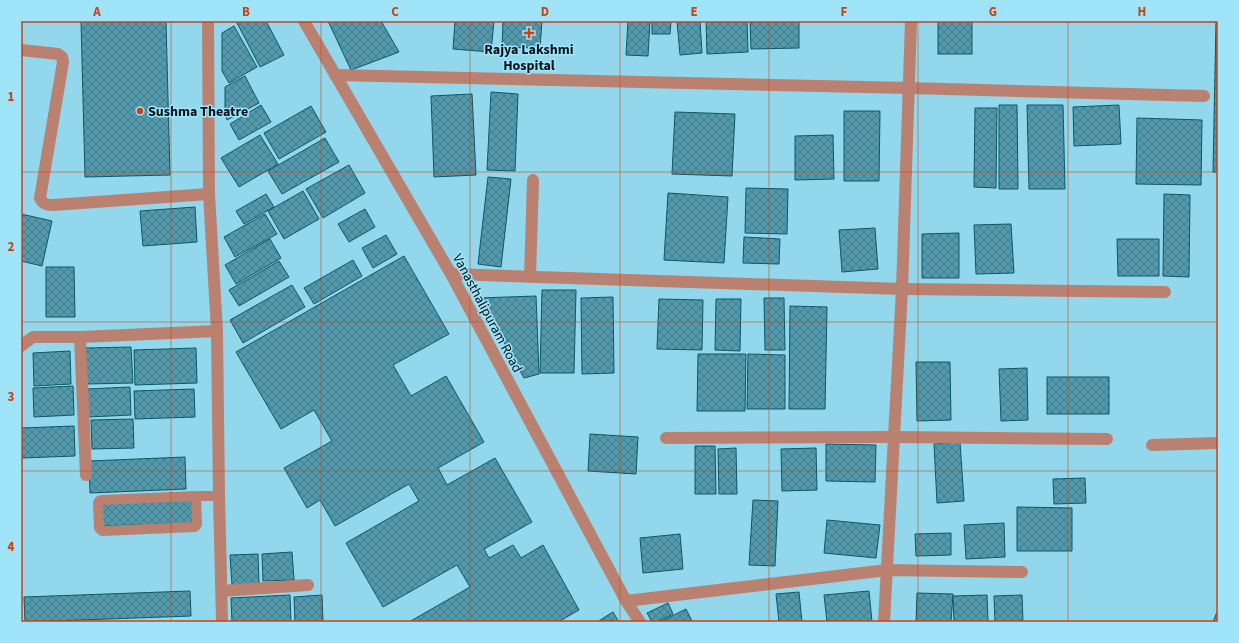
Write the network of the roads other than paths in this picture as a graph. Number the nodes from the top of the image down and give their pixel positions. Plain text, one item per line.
1 (208, 21) edge
2 (304, 21) edge
3 (911, 21) edge
4 (21, 50) edge
5 (335, 75) junction
6 (909, 88) junction
7 (1204, 96) dead end
8 (532, 180) dead end
9 (209, 194) junction
10 (451, 274) junction
11 (530, 277) junction
12 (902, 290) junction
13 (1165, 292) dead end
14 (217, 331) junction
15 (80, 337) junction
16 (21, 346) edge
17 (894, 437) junction
18 (666, 438) dead end
19 (1107, 439) dead end
20 (1218, 443) edge
21 (1152, 445) dead end
22 (86, 475) dead end
23 (196, 496) junction
24 (219, 496) junction
25 (887, 570) junction
26 (1022, 572) dead end
27 (308, 585) dead end
28 (222, 591) junction
29 (626, 601) junction
30 (222, 622) edge
31 (640, 622) edge
32 (884, 622) edge

1 - 9 street
2 - 5 street, Vanasthalipuram Road
3 - 6 street
4 - 9 street
5 - 6 street
5 - 10 street, Vanasthalipuram Road
6 - 7 street
6 - 12 street
8 - 11 street
9 - 14 street
10 - 11 street
10 - 29 street, Vanasthalipuram Road
11 - 12 street
12 - 13 street
12 - 17 street
14 - 15 street
14 - 24 street
15 - 16 street
15 - 22 street
17 - 18 street
17 - 19 street
17 - 25 street
20 - 21 street
23 - 23 lane
23 - 24 lane
24 - 28 street
25 - 26 street
25 - 29 street
25 - 32 street
27 - 28 street
28 - 30 street
29 - 31 street, Vanasthalipuram Road

